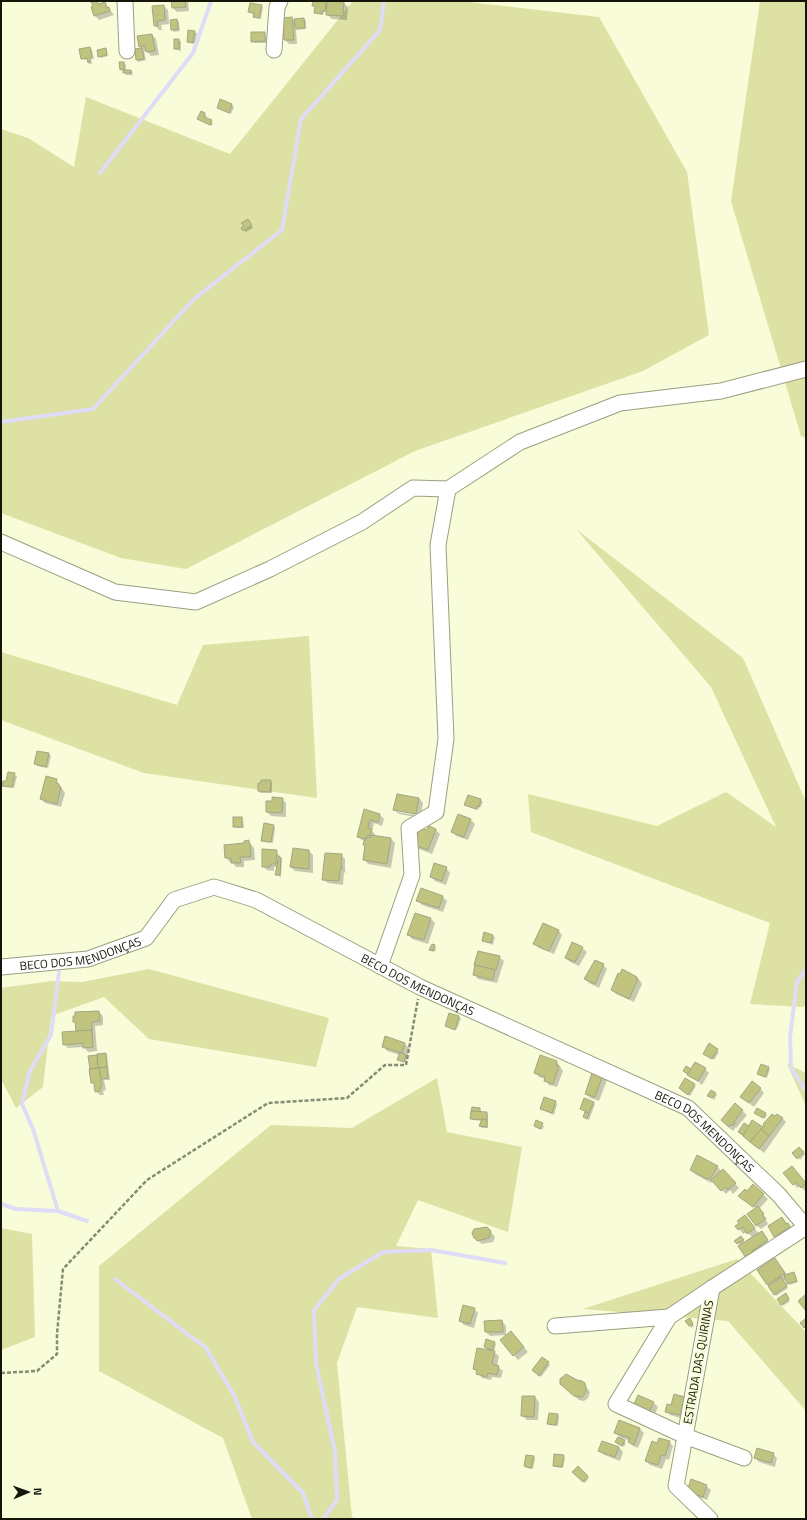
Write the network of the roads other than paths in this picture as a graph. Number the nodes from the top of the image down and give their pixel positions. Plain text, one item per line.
1 (125, 1) edge
2 (280, 1) edge
3 (274, 50) dead end
4 (127, 51) dead end
5 (806, 369) edge
6 (448, 489) junction
7 (1, 542) edge
8 (380, 966) junction
9 (1, 967) edge
10 (806, 1227) edge
11 (712, 1288) junction
12 (669, 1317) junction
13 (555, 1326) dead end
14 (685, 1436) junction
15 (744, 1458) dead end
16 (710, 1519) edge

1 - 4 street
2 - 3 street
5 - 6 street
6 - 7 street
6 - 8 street
8 - 9 street, BECO DOS MENDONÇAS
8 - 10 street, BECO DOS MENDONÇAS
10 - 11 street, ESTRADA DAS QUIRINAS
11 - 12 street, ESTRADA DAS QUIRINAS
11 - 14 street, ESTRADA DAS QUIRINAS
12 - 13 street, ESTRADA DAS QUIRINAS
12 - 14 street, ESTRADA DAS QUIRINAS
14 - 15 street, ESTRADA DAS QUIRINAS
14 - 16 street, ESTRADA DAS QUIRINAS

